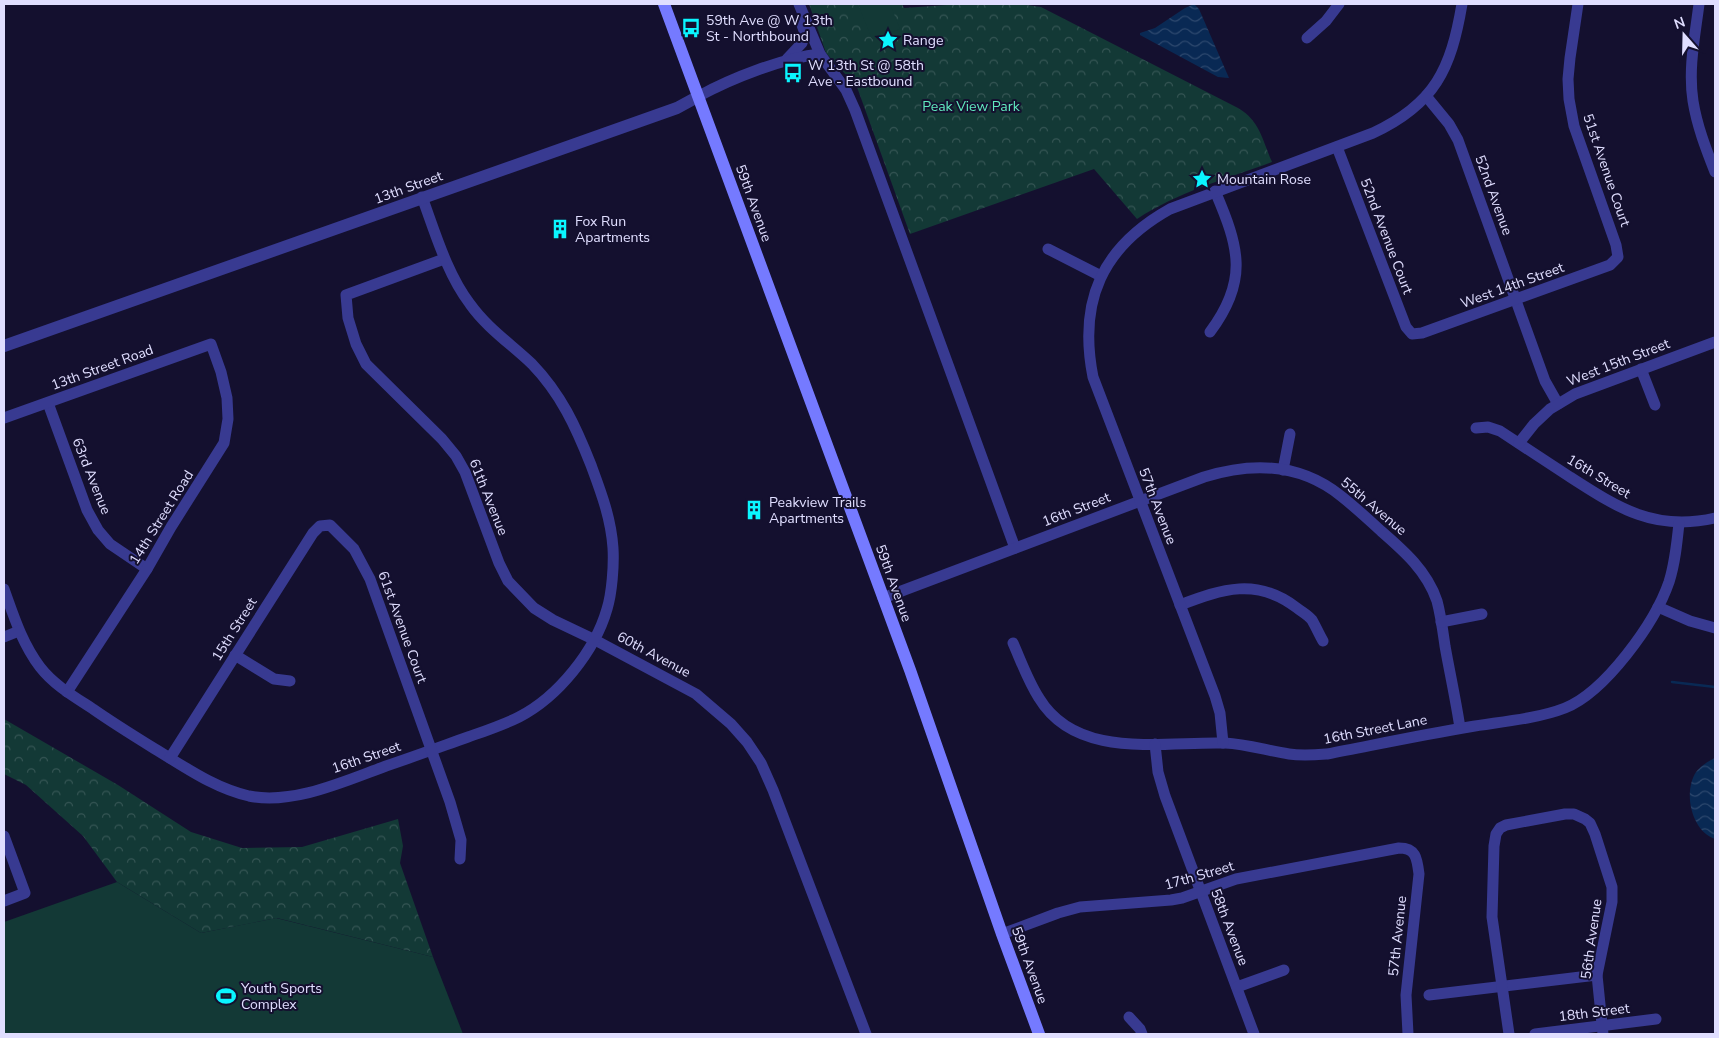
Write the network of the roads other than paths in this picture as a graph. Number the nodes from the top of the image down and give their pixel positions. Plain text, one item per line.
1 (664, 4) edge
2 (795, 4) edge
3 (799, 4) edge
4 (1339, 4) edge
5 (1462, 4) edge
6 (1578, 4) edge
7 (1699, 4) edge
8 (1308, 38) dead end
9 (820, 54) junction
10 (783, 62) junction
11 (699, 96) junction
12 (1426, 96) junction
13 (1338, 147) junction
14 (1715, 172) edge
15 (1215, 191) junction
16 (422, 197) junction
17 (1048, 249) dead end
18 (1618, 257) joint
19 (444, 259) junction
20 (1101, 276) junction
21 (1516, 299) junction
22 (1210, 332) dead end
23 (1412, 334) joint
24 (1715, 342) edge
25 (211, 344) joint
26 (4, 346) edge
27 (1641, 369) junction
28 (48, 403) junction
29 (1558, 404) junction
30 (1655, 405) dead end
31 (4, 418) edge
32 (1476, 428) dead end
33 (1290, 434) dead end
34 (1519, 444) junction
35 (1283, 470) junction
36 (1140, 502) junction
37 (1715, 518) edge
38 (1679, 523) junction
39 (330, 525) joint
40 (1015, 548) junction
41 (147, 569) junction
42 (4, 589) edge
43 (883, 598) junction
44 (1180, 605) junction
45 (1658, 607) junction
46 (1482, 614) dead end
47 (1441, 622) junction
48 (1715, 628) edge
49 (19, 631) junction
50 (4, 637) edge
51 (595, 640) junction
52 (1323, 641) dead end
53 (1013, 643) dead end
54 (235, 655) junction
55 (290, 681) dead end
56 (67, 692) junction
57 (1460, 728) junction
58 (1223, 743) junction
59 (1155, 744) junction
60 (431, 750) junction
61 (170, 758) junction
62 (4, 836) edge
63 (1405, 848) joint
64 (460, 860) dead end
65 (1200, 891) junction
66 (4, 901) edge
67 (1002, 934) junction
68 (1284, 970) dead end
69 (1598, 975) junction
70 (1502, 986) junction
71 (1237, 987) junction
72 (1429, 995) dead end
73 (1129, 1017) dead end
74 (1656, 1019) dead end
75 (1603, 1030) edge
76 (866, 1034) edge
77 (1039, 1034) edge
78 (1142, 1034) edge
79 (1254, 1034) edge
80 (1408, 1034) edge
81 (1510, 1034) edge
82 (1536, 1034) edge

1 - 11 main road, 59th Avenue
2 - 10 street
3 - 9 street
4 - 8 street
5 - 12 street
6 - 18 street, 51st Avenue Court
7 - 14 street
9 - 10 street, 13th Street
9 - 40 street
10 - 11 street, 13th Street
11 - 16 street, 13th Street
11 - 43 main road, 59th Avenue
12 - 13 street, 57th Avenue
12 - 21 street, 52nd Avenue
13 - 15 street, 57th Avenue
13 - 23 street, 52nd Avenue Court
15 - 20 street, 57th Avenue
15 - 22 street
16 - 19 street, 60th Avenue
16 - 26 street, 13th Street
17 - 20 street
18 - 21 street, West 14th Street
19 - 51 street, 60th Avenue
19 - 51 street, 61th Avenue
20 - 36 street, 57th Avenue
21 - 23 street, West 14th Street
21 - 29 street, 52nd Avenue
24 - 27 street, West 15th Street
25 - 28 street, 13th Street Road
25 - 41 street, 14th Street Road
27 - 29 street, West 15th Street
27 - 30 street
28 - 31 street, 13th Street Road
28 - 41 street, 63rd Avenue
29 - 34 street, West 15th Street
32 - 34 street, 16th Street
33 - 35 street
34 - 38 street, 16th Street
35 - 36 street, 16th Street
35 - 47 street, 55th Avenue
36 - 40 street, 16th Street
36 - 44 street, 57th Avenue
37 - 38 street, 16th Street
38 - 45 street, 16th Street Lane
39 - 54 street, 15th Street
39 - 60 street, 61st Avenue Court
40 - 43 street, 16th Street
41 - 56 street, 14th Street Road
42 - 49 street, 16th Street
43 - 67 main road, 59th Avenue
44 - 52 street
44 - 58 street, 57th Avenue
45 - 48 street
45 - 57 street, 16th Street Lane
46 - 47 street
47 - 57 street, 55th Avenue
49 - 50 street
49 - 56 street, 16th Street
51 - 60 street, 16th Street
51 - 76 street, 60th Avenue
53 - 59 street, 16th Street Lane
54 - 55 street
54 - 61 street, 15th Street
56 - 61 street, 16th Street
57 - 58 street, 16th Street Lane
58 - 59 street, 16th Street Lane
59 - 65 street, 58th Avenue
60 - 61 street, 16th Street
60 - 64 street, 61st Avenue Court
62 - 66 street
63 - 65 street, 17th Street
63 - 80 street, 57th Avenue
65 - 67 street, 17th Street
65 - 71 street, 58th Avenue
67 - 77 main road, 59th Avenue
68 - 71 street
69 - 70 street
69 - 70 street, 56th Avenue
69 - 75 street, 56th Avenue
70 - 72 street
70 - 81 street
71 - 79 street, 58th Avenue
73 - 78 street
74 - 75 street, 18th Street
75 - 82 street, 18th Street

